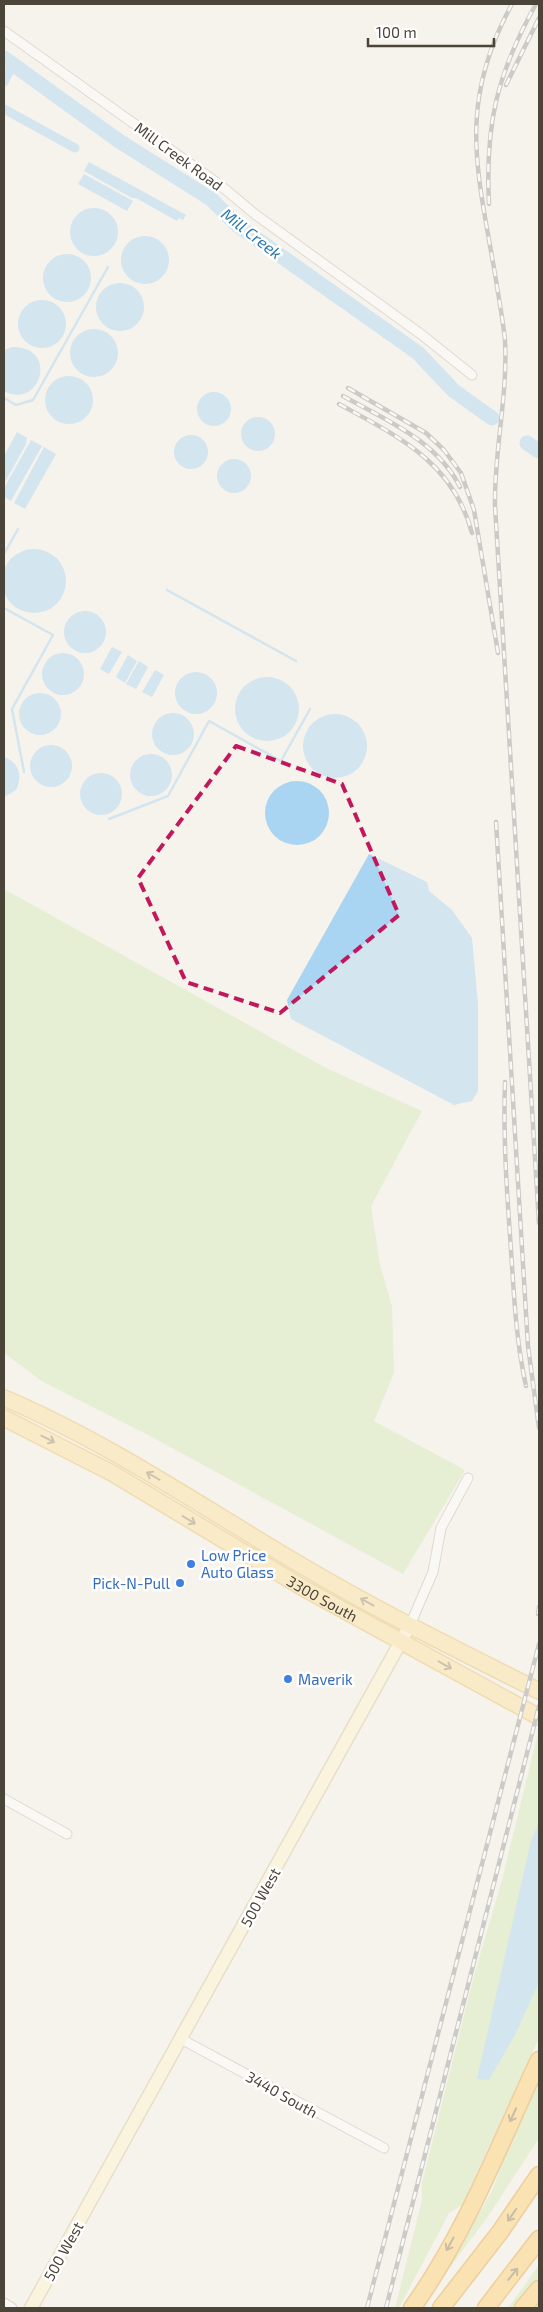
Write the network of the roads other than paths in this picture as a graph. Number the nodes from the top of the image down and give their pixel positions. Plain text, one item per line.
1 (4, 31) edge
2 (472, 375) dead end
3 (4, 1398) edge
4 (4, 1418) edge
5 (468, 1478) dead end
6 (410, 1625) junction
7 (402, 1642) junction
8 (539, 1690) edge
9 (539, 1717) edge
10 (4, 1799) edge
11 (66, 1834) dead end
12 (181, 2040) junction
13 (539, 2060) edge
14 (384, 2148) dead end
15 (539, 2175) edge
16 (539, 2239) edge
17 (539, 2289) edge
18 (4, 2304) edge
19 (12, 2308) edge
20 (31, 2308) edge
21 (412, 2308) edge
22 (441, 2308) edge
23 (486, 2308) edge
24 (523, 2308) edge

1 - 2 street, Mill Creek Road
6 -> 3 main road, 3300 South
4 -> 7 main road, 3300 South
5 - 6 street, 500 West
6 - 7 main road, 500 West
6 - 8 main road, 3300 South
7 -> 9 main road, 3300 South
7 - 12 main road, 500 West
10 - 11 street
12 - 14 street, 3440 South
12 - 20 main road, 500 West
13 -> 21 highway
15 -> 22 highway
23 -> 16 highway
17 - 24 highway
18 - 19 street

